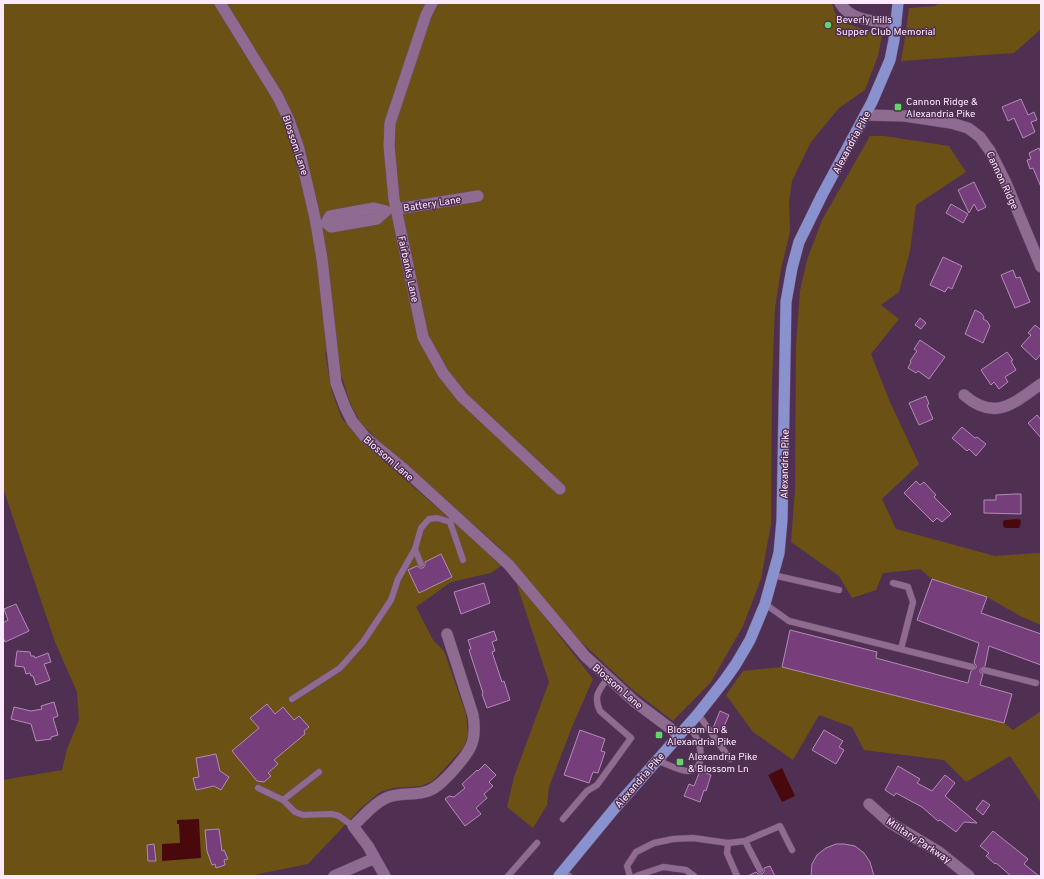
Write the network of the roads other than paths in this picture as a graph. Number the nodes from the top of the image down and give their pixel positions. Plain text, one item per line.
1 (220, 3) edge
2 (432, 3) edge
3 (840, 3) edge
4 (898, 3) edge
5 (896, 23) junction
6 (865, 115) junction
7 (478, 196) dead end
8 (391, 210) junction
9 (321, 223) junction
10 (1041, 267) edge
11 (1041, 384) edge
12 (964, 396) dead end
13 (560, 489) dead end
14 (453, 519) junction
15 (415, 549) junction
16 (463, 560) dead end
17 (421, 564) dead end
18 (773, 575) junction
19 (893, 583) dead end
20 (839, 590) dead end
21 (765, 604) junction
22 (447, 634) dead end
23 (901, 649) junction
24 (972, 667) dead end
25 (984, 670) dead end
26 (608, 678) junction
27 (1036, 683) dead end
28 (292, 699) dead end
29 (698, 714) junction
30 (686, 726) junction
31 (678, 735) junction
32 (730, 759) dead end
33 (656, 760) junction
34 (319, 772) dead end
35 (258, 788) dead end
36 (283, 800) junction
37 (869, 804) dead end
38 (563, 819) dead end
39 (353, 826) junction
40 (745, 841) junction
41 (537, 843) dead end
42 (728, 843) junction
43 (792, 850) dead end
44 (375, 858) junction
45 (760, 870) dead end
46 (563, 875) edge
47 (334, 876) edge
48 (385, 876) edge
49 (508, 876) edge
50 (630, 876) edge
51 (636, 876) edge
52 (694, 876) edge
53 (737, 876) edge
54 (969, 876) edge

1 - 9 street, Blossom Lane
2 - 8 street, Fairbanks Lane
3 - 5 street
4 - 5 main road, Alexandria Pike
5 - 6 main road, Alexandria Pike
6 - 10 street, Cannon Ridge
6 - 18 main road, Alexandria Pike
7 - 8 street, Battery Lane
8 - 9 street, Battery Lane
8 - 13 street, Fairbanks Lane
9 - 14 street, Blossom Lane
11 - 12 street
14 - 15 lane
14 - 16 lane
14 - 26 street, Blossom Lane
15 - 17 lane
15 - 28 lane
18 - 20 lane
18 - 21 main road, Alexandria Pike
19 - 23 lane
21 - 23 lane
21 - 29 main road, Alexandria Pike
22 - 39 street
23 - 24 lane
25 - 27 lane
26 - 31 street, Blossom Lane
26 - 38 lane
29 - 30 main road, Alexandria Pike
29 - 32 lane
30 - 31 main road, Alexandria Pike
30 - 33 lane
31 - 33 main road, Alexandria Pike
33 - 46 main road, Alexandria Pike
34 - 36 lane
35 - 36 lane
36 - 39 lane
37 - 54 street, Military Parkway
39 - 44 street
40 - 42 lane
40 - 43 lane
40 - 45 lane
41 - 49 lane
42 - 50 lane
42 - 53 lane
44 - 47 street
44 - 48 street
51 - 52 lane

